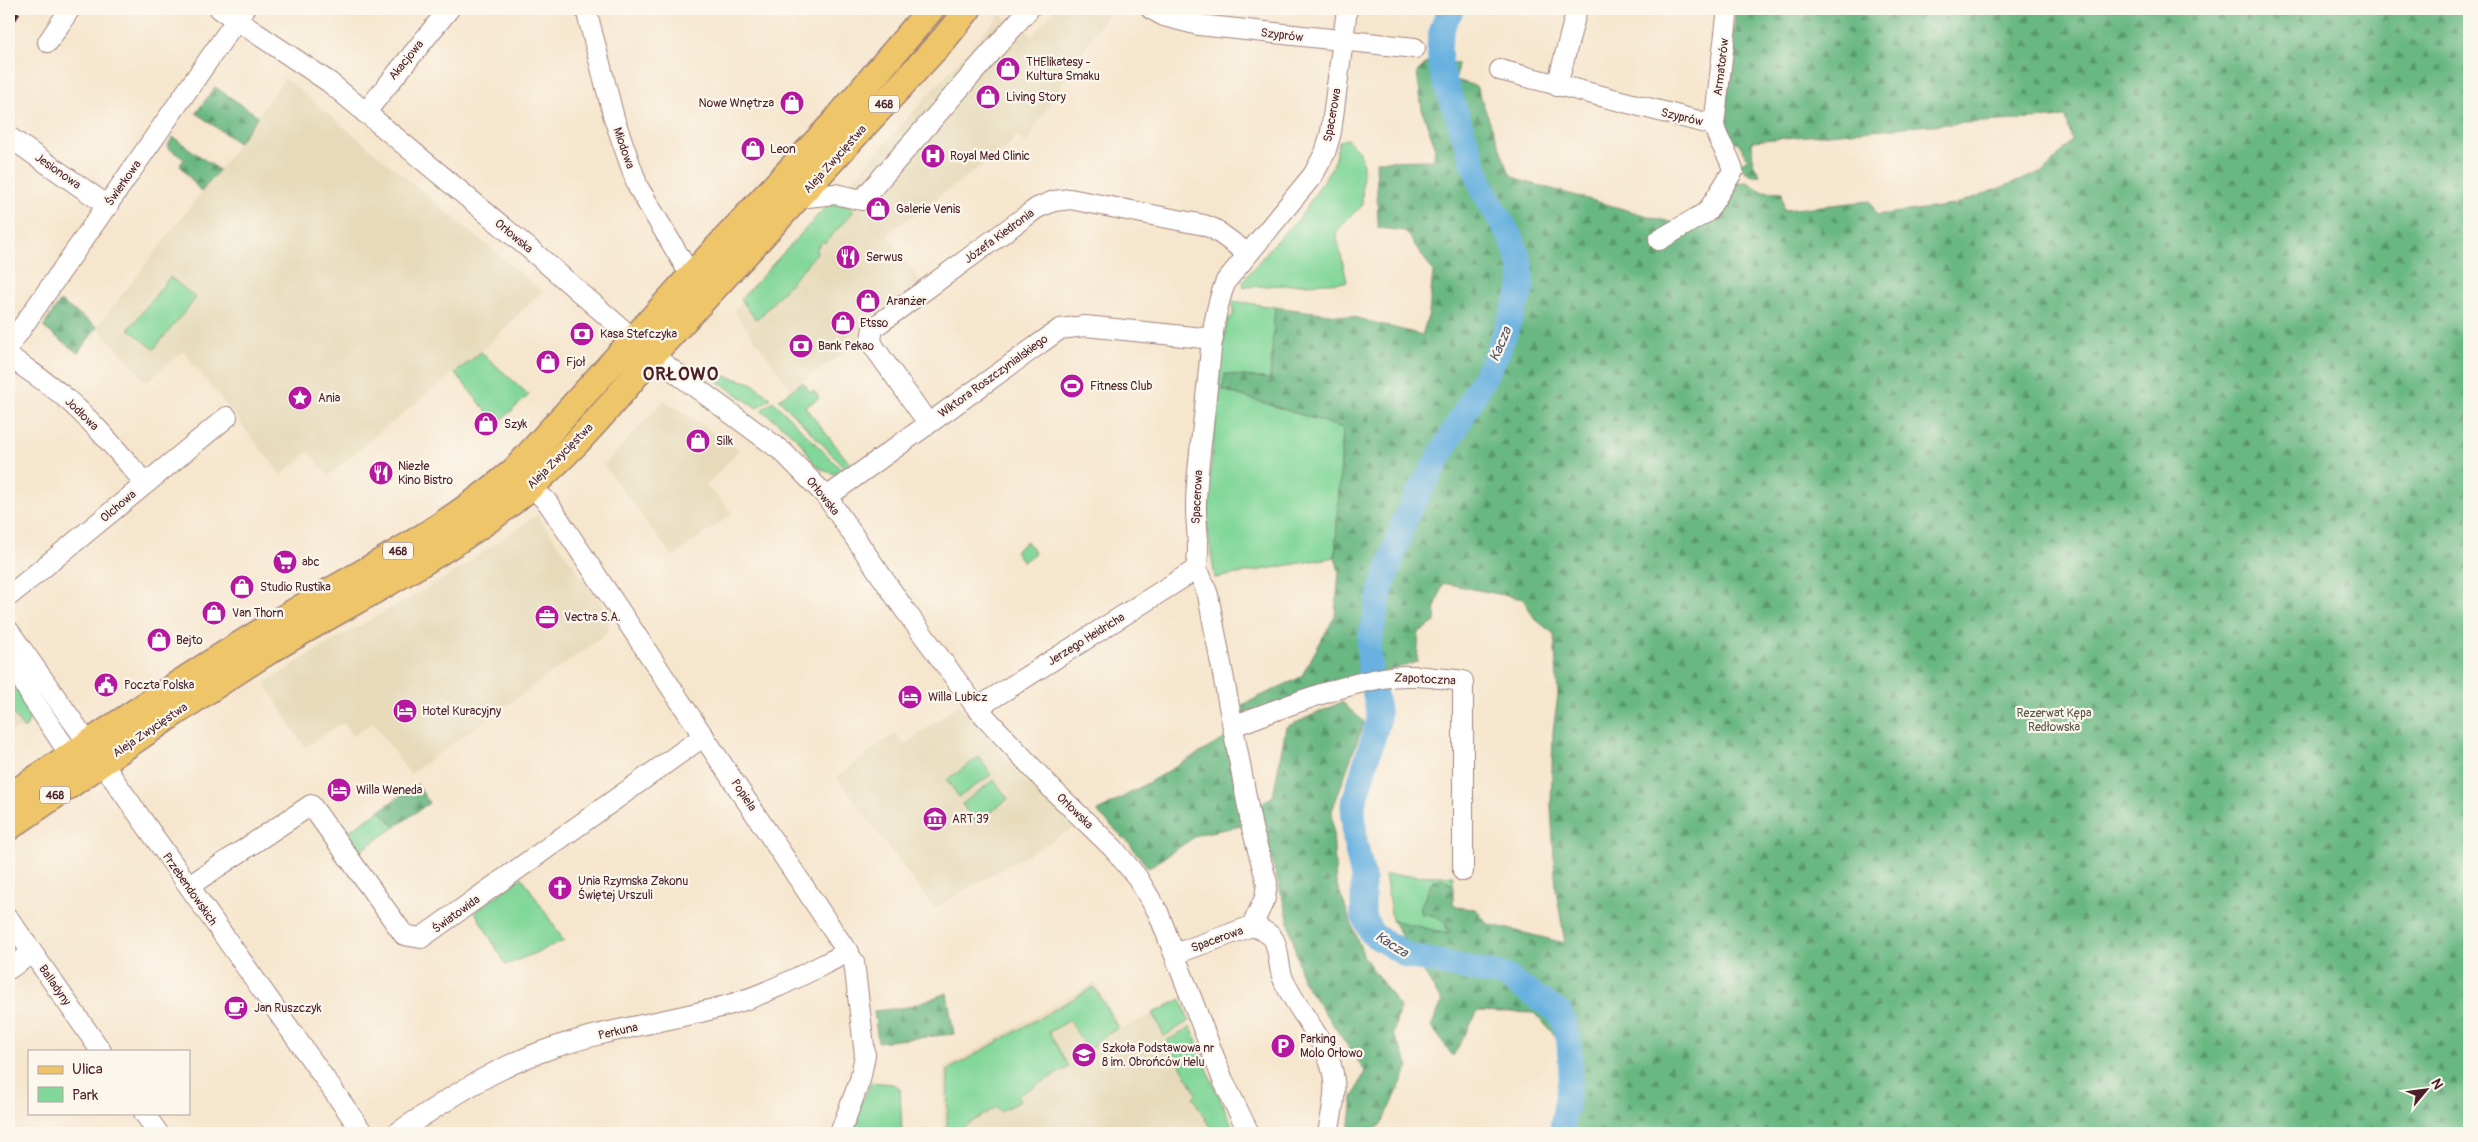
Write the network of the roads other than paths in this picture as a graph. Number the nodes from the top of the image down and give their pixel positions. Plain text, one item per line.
1 (70, 9) edge
2 (220, 9) edge
3 (449, 9) edge
4 (586, 9) edge
5 (931, 9) edge
6 (968, 9) edge
7 (1029, 9) edge
8 (1151, 9) edge
9 (1347, 9) edge
10 (1577, 9) edge
11 (1728, 9) edge
12 (241, 14) edge
13 (48, 42) dead end
14 (1343, 42) junction
15 (1415, 48) dead end
16 (1500, 70) dead end
17 (1557, 86) junction
18 (365, 113) junction
19 (1714, 125) junction
20 (9, 137) edge
21 (798, 198) junction
22 (108, 206) junction
23 (1659, 240) dead end
24 (1247, 253) junction
25 (691, 276) junction
26 (1212, 339) junction
27 (9, 346) edge
28 (643, 347) junction
29 (9, 356) edge
30 (227, 417) dead end
31 (928, 423) junction
32 (145, 483) junction
33 (532, 486) junction
34 (827, 497) junction
35 (1195, 570) junction
36 (9, 596) edge
37 (13, 637) edge
38 (977, 708) junction
39 (1234, 726) junction
40 (704, 736) junction
41 (87, 754) junction
42 (9, 797) edge
43 (9, 827) edge
44 (1463, 871) dead end
45 (189, 886) junction
46 (9, 920) edge
47 (1252, 926) junction
48 (849, 952) junction
49 (32, 953) junction
50 (1176, 954) junction
51 (9, 969) edge
52 (100, 1050) edge
53 (145, 1114) edge
54 (158, 1133) edge
55 (363, 1133) edge
56 (397, 1133) edge
57 (840, 1133) edge
58 (1249, 1133) edge
59 (1328, 1133) edge

1 - 13 street
2 - 12 street, Orłowska
3 - 18 street, Akacjowa
4 - 25 street, Miodowa
5 - 25 main road, Aleja Zwycięstwa / 468
6 - 21 main road, Aleja Zwycięstwa / 468
7 - 21 street
8 - 14 street, Szyprów
9 - 14 street, Spacerowa
10 - 17 street
11 - 19 street, Armatorów
12 - 18 street, Orłowska
12 - 22 street, Świerkowa
14 - 15 street, Szyprów
14 - 24 street, Spacerowa
16 - 17 street, Szyprów
17 - 19 street, Szyprów
18 - 28 street, Orłowska
19 - 23 street, Szyprów
20 - 22 street, Jesionowa
21 - 28 main road, Aleja Zwycięstwa / 468
22 - 27 street, Świerkowa
24 - 26 street, Spacerowa
24 - 31 street, Józefa Kiedronia
25 - 28 main road, Aleja Zwycięstwa / 468
26 - 31 street, Wiktora Roszczynialskiego
26 - 35 street, Spacerowa
28 - 33 main road, Aleja Zwycięstwa / 468
28 - 34 street, Orłowska
28 - 41 main road, Aleja Zwycięstwa / 468
29 - 32 street, Jodłowa
30 - 32 street, Olchowa
31 - 34 street, Wiktora Roszczynialskiego
32 - 36 street, Olchowa
33 - 40 street, Popiela
33 - 41 main road, Aleja Zwycięstwa / 468
34 - 38 street, Orłowska
35 - 38 street, Jerzego Heidricha
35 - 39 street, Spacerowa
37 - 41 street, Przebendowskich
38 - 50 street, Orłowska
39 - 44 street, Zapotoczna
39 - 47 street, Spacerowa
40 - 45 street, Światowida
40 - 48 street, Popiela
41 - 42 main road, Aleja Zwycięstwa / 468
41 - 43 main road, Aleja Zwycięstwa / 468
41 - 45 street, Przebendowskich
45 - 55 street, Przebendowskich
46 - 49 street, Balladyny
47 - 50 street, Spacerowa
47 - 59 street
48 - 56 street, Perkuna
48 - 57 street, Popiela
49 - 51 street
49 - 52 street, Balladyny
50 - 58 street, Orłowska
53 - 54 street

